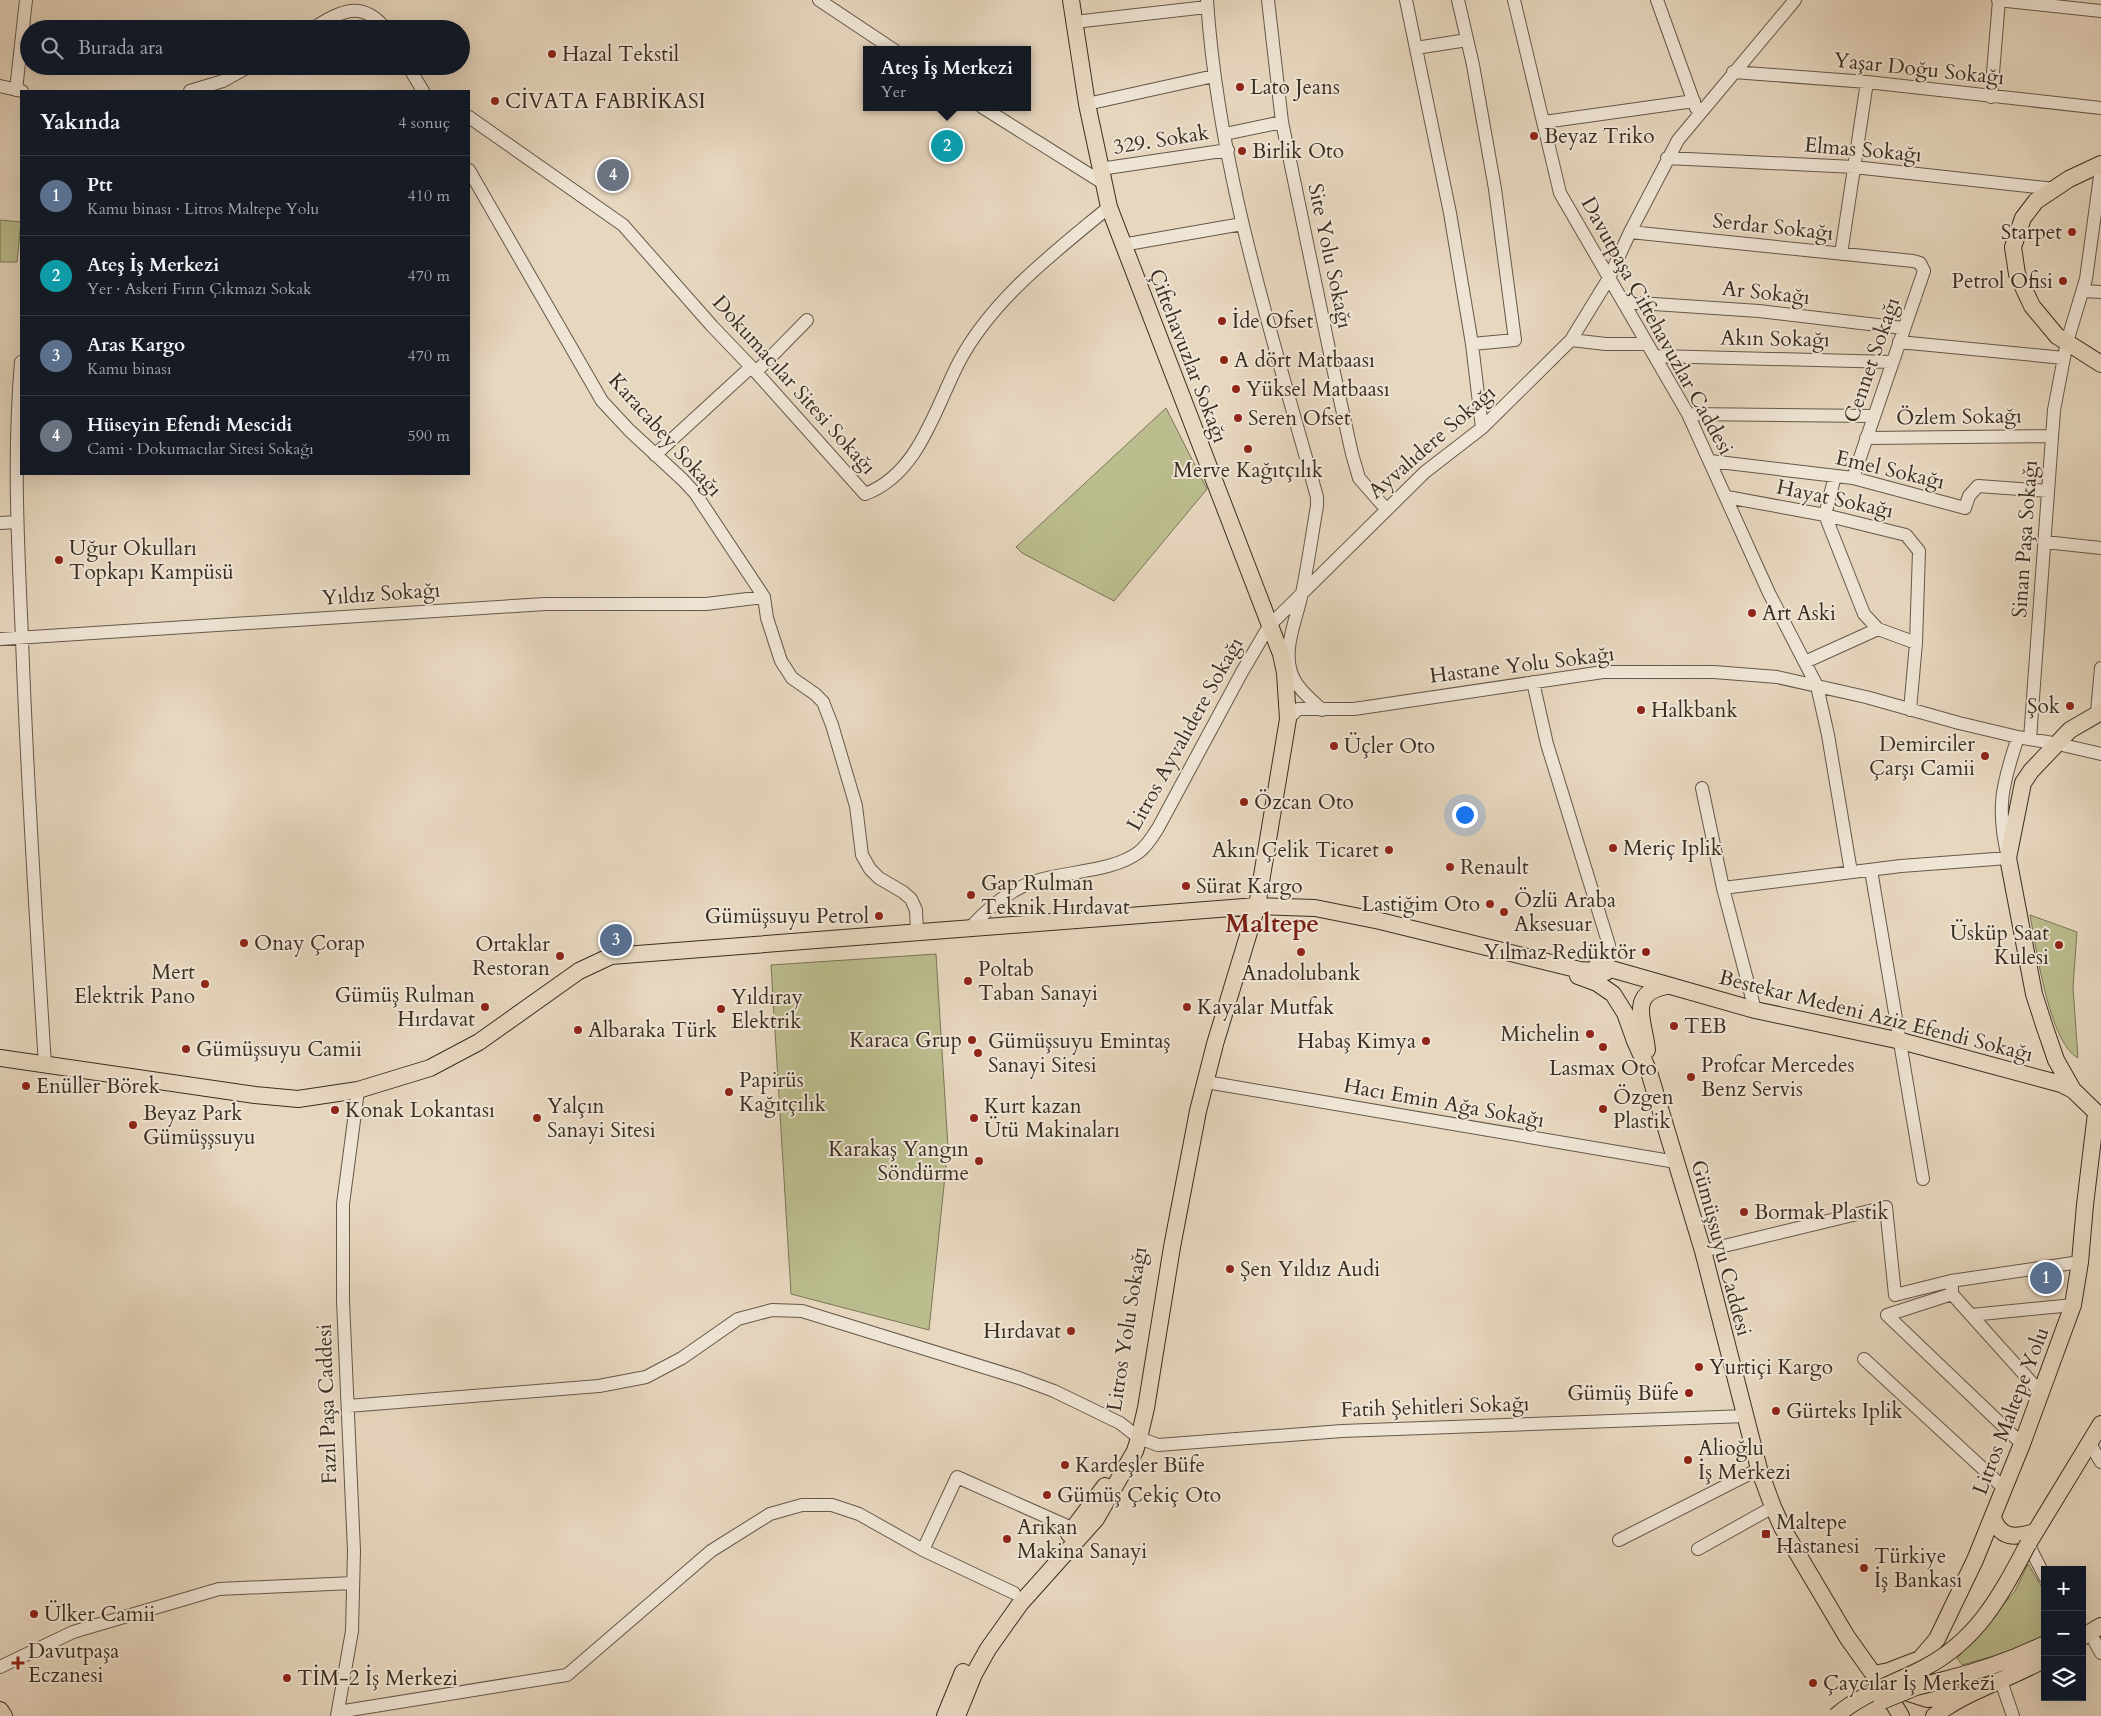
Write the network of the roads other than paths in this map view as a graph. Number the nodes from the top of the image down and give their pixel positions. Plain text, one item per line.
1 (26, 0) edge
2 (819, 0) edge
3 (1071, 0) edge
4 (1268, 0) edge
5 (1406, 0) edge
6 (1458, 0) edge
7 (1514, 0) edge
8 (1657, 0) edge
9 (1795, 0) edge
10 (1998, 0) edge
11 (1207, 4) edge
12 (2101, 11) edge
13 (24, 20) edge
14 (326, 20) edge
15 (380, 20) edge
16 (1074, 22) junction
17 (1467, 40) junction
18 (888, 46) edge
19 (1416, 48) junction
20 (1733, 72) junction
21 (20, 75) edge
22 (234, 75) edge
23 (413, 75) edge
24 (1214, 76) junction
25 (1867, 82) junction
26 (0, 86) edge
27 (19, 90) edge
28 (193, 90) edge
29 (422, 90) edge
30 (1991, 97) junction
31 (1694, 101) junction
32 (1087, 104) junction
33 (2101, 108) edge
34 (989, 111) edge
35 (1698, 114) junction
36 (470, 118) edge
37 (1282, 122) junction
38 (1544, 122) junction
39 (1225, 134) junction
40 (1228, 150) junction
41 (1667, 158) junction
42 (2101, 164) edge
43 (1854, 167) junction
44 (2101, 169) edge
45 (470, 172) edge
46 (1102, 176) junction
47 (2055, 189) junction
48 (1109, 207) junction
49 (2098, 219) edge
50 (1242, 224) junction
51 (1630, 232) junction
52 (1122, 245) junction
53 (1841, 254) junction
54 (1913, 261) joint
55 (1609, 278) junction
56 (2083, 291) junction
57 (2101, 292) edge
58 (1624, 302) junction
59 (807, 320) dead end
60 (1904, 328) junction
61 (1571, 340) junction
62 (1899, 342) junction
63 (1472, 344) junction
64 (1648, 344) junction
65 (2066, 350) junction
66 (1655, 356) junction
67 (1894, 362) junction
68 (2101, 364) edge
69 (754, 370) junction
70 (20, 380) edge
71 (1688, 414) junction
72 (1874, 416) junction
73 (1482, 428) junction
74 (2052, 436) junction
75 (1866, 438) junction
76 (655, 455) junction
77 (1710, 461) junction
78 (1835, 476) junction
79 (1853, 478) junction
80 (2048, 491) junction
81 (1727, 497) junction
82 (1386, 509) junction
83 (1824, 515) junction
84 (17, 522) junction
85 (0, 523) edge
86 (2045, 542) junction
87 (2101, 548) edge
88 (1302, 593) junction
89 (764, 597) junction
90 (1878, 629) junction
91 (1278, 636) junction
92 (0, 638) edge
93 (22, 638) junction
94 (1916, 643) junction
95 (1805, 662) junction
96 (2101, 668) edge
97 (1533, 682) junction
98 (1817, 686) junction
99 (1322, 710) junction
100 (1910, 710) junction
101 (2099, 712) edge
102 (1288, 720) junction
103 (2024, 738) junction
104 (2058, 744) junction
105 (2101, 754) edge
106 (1702, 788) dead end
107 (2008, 858) junction
108 (1871, 870) junction
109 (1851, 872) junction
110 (1723, 888) junction
111 (1257, 906) junction
112 (970, 928) junction
113 (917, 932) junction
114 (1478, 944) junction
115 (1608, 968) junction
116 (1667, 986) junction
117 (1755, 1010) junction
118 (1901, 1041) junction
119 (0, 1058) edge
120 (45, 1065) junction
121 (1649, 1072) junction
122 (1200, 1081) junction
123 (358, 1090) junction
124 (2073, 1090) junction
125 (2098, 1115) edge
126 (1676, 1162) junction
127 (1923, 1179) dead end
128 (1703, 1251) junction
129 (2080, 1262) junction
130 (1952, 1281) junction
131 (1952, 1294) junction
132 (2073, 1305) junction
133 (1971, 1314) junction
134 (1864, 1359) dead end
135 (2041, 1393) junction
136 (348, 1406) junction
137 (1746, 1416) junction
138 (2101, 1424) edge
139 (1135, 1435) junction
140 (2022, 1444) junction
141 (2090, 1444) junction
142 (2101, 1462) edge
143 (1759, 1469) junction
144 (2004, 1488) junction
145 (1773, 1506) junction
146 (1992, 1518) junction
147 (1074, 1529) junction
148 (2031, 1538) junction
149 (1619, 1540) dead end
150 (1698, 1549) dead end
151 (923, 1550) junction
152 (2041, 1566) edge
153 (353, 1582) junction
154 (1014, 1593) junction
155 (2101, 1614) edge
156 (2089, 1630) edge
157 (2041, 1646) edge
158 (2101, 1652) edge
159 (2041, 1660) edge
160 (0, 1667) edge
161 (1873, 1674) junction
162 (2002, 1681) junction
163 (1963, 1696) junction
164 (0, 1710) edge
165 (338, 1714) edge
166 (4, 1716) edge
167 (945, 1716) edge
168 (956, 1716) edge
169 (1836, 1716) edge
170 (1850, 1716) edge
171 (1901, 1716) edge
172 (1934, 1716) edge
173 (2013, 1716) edge

1 - 13 street
2 - 18 street
3 - 16 main road, Çiftehavuzlar Sokağı
4 - 37 street, Site Yolu Sokağı
5 - 19 street
6 - 17 street
7 - 38 street, Davutpaşa Çiftehavuzlar Caddesi
8 - 31 street
9 - 20 street, Ayvalıdere Sokağı
10 - 12 street
10 - 30 street
11 - 16 street
11 - 24 street
14 - 15 street
16 - 32 main road, Çiftehavuzlar Sokağı
17 - 19 street
17 - 63 street
19 - 63 street
20 - 25 street, Yaşar Doğu Sokağı
20 - 35 street, Ayvalıdere Sokağı
21 - 27 street
22 - 28 street
23 - 29 street
24 - 32 street
24 - 39 street
25 - 30 street, Yaşar Doğu Sokağı
25 - 43 street
26 - 27 street
30 - 33 street, Yaşar Doğu Sokağı
31 - 35 street
31 - 38 street
32 - 46 main road, Çiftehavuzlar Sokağı
34 - 46 street
35 - 41 street, Ayvalıdere Sokağı
36 - 69 street, Dokumacılar Sitesi Sokağı
37 - 39 street
37 - 82 street, Site Yolu Sokağı
38 - 55 street, Davutpaşa Çiftehavuzlar Caddesi
39 - 40 street
40 - 46 street, 329. Sokak
40 - 50 street
41 - 43 street, Elmas Sokağı
41 - 51 street, Ayvalıdere Sokağı
42 - 47 main road
43 - 47 street, Elmas Sokağı
43 - 53 street
44 - 49 street, Sinan Paşa Sokağı
45 - 76 street, Karacabey Sokağı
46 - 48 main road, Çiftehavuzlar Sokağı
47 - 65 main road
48 - 52 main road, Çiftehavuzlar Sokağı
48 - 69 street, Dokumacılar Sitesi Sokağı
49 - 56 street, Sinan Paşa Sokağı
50 - 52 street
50 - 88 street
51 - 53 street, Serdar Sokağı
51 - 55 street, Ayvalıdere Sokağı
52 - 91 main road, Çiftehavuzlar Sokağı
53 - 54 street, Serdar Sokağı
54 - 60 street, Cennet Sokağı
55 - 58 street, Davutpaşa Çiftehavuzlar Caddesi
55 - 61 street, Ayvalıdere Sokağı
56 - 57 street
56 - 65 street, Sinan Paşa Sokağı
58 - 60 street, Ar Sokağı
58 - 64 street, Davutpaşa Çiftehavuzlar Caddesi
59 - 69 street
60 - 62 street, Cennet Sokağı
61 - 64 street
61 - 73 street, Ayvalıdere Sokağı
62 - 65 street
62 - 67 street, Cennet Sokağı
63 - 73 street
64 - 66 street, Davutpaşa Çiftehavuzlar Caddesi
65 - 68 main road
65 - 74 street, Sinan Paşa Sokağı
66 - 67 street, Akın Sokağı
66 - 71 street, Davutpaşa Çiftehavuzlar Caddesi
67 - 72 street, Cennet Sokağı
69 - 76 street
70 - 84 street
71 - 72 street
71 - 77 street, Davutpaşa Çiftehavuzlar Caddesi
72 - 75 street, Cennet Sokağı
73 - 82 street, Ayvalıdere Sokağı
74 - 75 street, Özlem Sokağı
74 - 80 street, Sinan Paşa Sokağı
75 - 79 street, Cennet Sokağı
76 - 89 street, Karacabey Sokağı
77 - 78 street, Emel Sokağı
77 - 81 street, Davutpaşa Çiftehavuzlar Caddesi
78 - 79 street, Emel Sokağı
78 - 83 street
79 - 80 street, Emel Sokağı
80 - 86 street, Sinan Paşa Sokağı
81 - 83 street, Hayat Sokağı
81 - 95 street, Davutpaşa Çiftehavuzlar Caddesi
82 - 88 street, Ayvalıdere Sokağı
83 - 90 street
83 - 94 street, Hayat Sokağı
84 - 85 street
84 - 93 street
86 - 87 street
86 - 103 street, Sinan Paşa Sokağı
88 - 91 street, Ayvalıdere Sokağı
88 - 91 street
89 - 93 street, Yıldız Sokağı
89 - 113 street, Karacabey Sokağı
90 - 94 street
90 - 95 street
91 - 99 street
91 - 102 main road, Çiftehavuzlar Sokağı
91 - 112 street, Litros Ayvalıdere Sokağı
92 - 93 street, Yıldız Sokağı
93 - 120 street
94 - 100 street, Hayat Sokağı
95 - 98 street, Davutpaşa Çiftehavuzlar Caddesi
96 - 101 street
97 - 98 street, Hastane Yolu Sokağı
97 - 99 street, Hastane Yolu Sokağı
97 - 115 street
98 - 100 street, Hastane Yolu Sokağı
98 - 109 street, Davutpaşa Çiftehavuzlar Caddesi
99 - 102 street, Hastane Yolu Sokağı
100 - 103 street, Hastane Yolu Sokağı
101 - 104 main road
102 - 111 main road
103 - 104 street, Hastane Yolu Sokağı
103 - 107 street, Sinan Paşa Sokağı
104 - 105 street, Hastane Yolu Sokağı
104 - 107 main road
106 - 110 street
107 - 108 street
107 - 124 main road
108 - 109 street
108 - 118 street
109 - 110 street
110 - 117 street
111 - 112 main road
111 - 114 main road
111 - 122 main road, Litros Yolu Sokağı
112 - 113 main road
113 - 123 main road
114 - 115 main road
114 - 121 main road
115 - 116 main road, Bestekar Medeni Aziz Efendi Sokağı
116 - 117 main road, Bestekar Medeni Aziz Efendi Sokağı
116 - 121 main road
117 - 118 main road, Bestekar Medeni Aziz Efendi Sokağı
118 - 124 main road, Bestekar Medeni Aziz Efendi Sokağı
118 - 127 street
119 - 120 main road
120 - 123 main road
121 - 126 main road, Gümüşsuyu Caddesi
122 - 126 street, Hacı Emin Ağa Sokağı
122 - 139 main road, Litros Yolu Sokağı
123 - 136 street, Fazıl Paşa Caddesi
124 - 125 main road
125 - 129 main road, Litros Maltepe Yolu
126 - 128 main road, Gümüşsuyu Caddesi
128 - 130 street
128 - 137 main road, Gümüşsuyu Caddesi
129 - 130 street
129 - 132 main road, Litros Maltepe Yolu
130 - 131 street
131 - 133 street
131 - 140 street
132 - 133 street
132 - 135 main road, Litros Maltepe Yolu
133 - 135 street
134 - 144 street
135 - 140 main road, Litros Maltepe Yolu
136 - 139 street, Fatih Şehitleri Sokağı
136 - 153 street, Fazıl Paşa Caddesi
137 - 139 street, Fatih Şehitleri Sokağı
137 - 143 main road, Gümüşsuyu Caddesi
138 - 141 main road
139 - 147 main road, Litros Yolu Sokağı
139 - 168 main road, Litros Yolu Sokağı
140 - 144 main road, Litros Maltepe Yolu
141 - 142 street
141 - 148 main road
143 - 145 main road, Gümüşsuyu Caddesi
143 - 149 street
144 - 146 main road, Litros Maltepe Yolu
145 - 150 street
145 - 161 main road, Gümüşsuyu Caddesi
146 - 148 main road
146 - 161 main road, Litros Maltepe Yolu
147 - 151 street
147 - 154 main road, Litros Yolu Sokağı
148 - 152 street
148 - 169 main road, bridge
151 - 154 street
151 - 165 street
153 - 160 street
153 - 165 street, Fazıl Paşa Caddesi
154 - 167 main road, Litros Yolu Sokağı
155 - 156 main road
156 - 158 street
157 - 170 main road, bridge
159 - 162 main road
161 - 163 main road
161 - 171 main road, Gümüşsuyu Caddesi
162 - 163 main road
162 - 173 street
163 - 172 main road
164 - 166 main road

